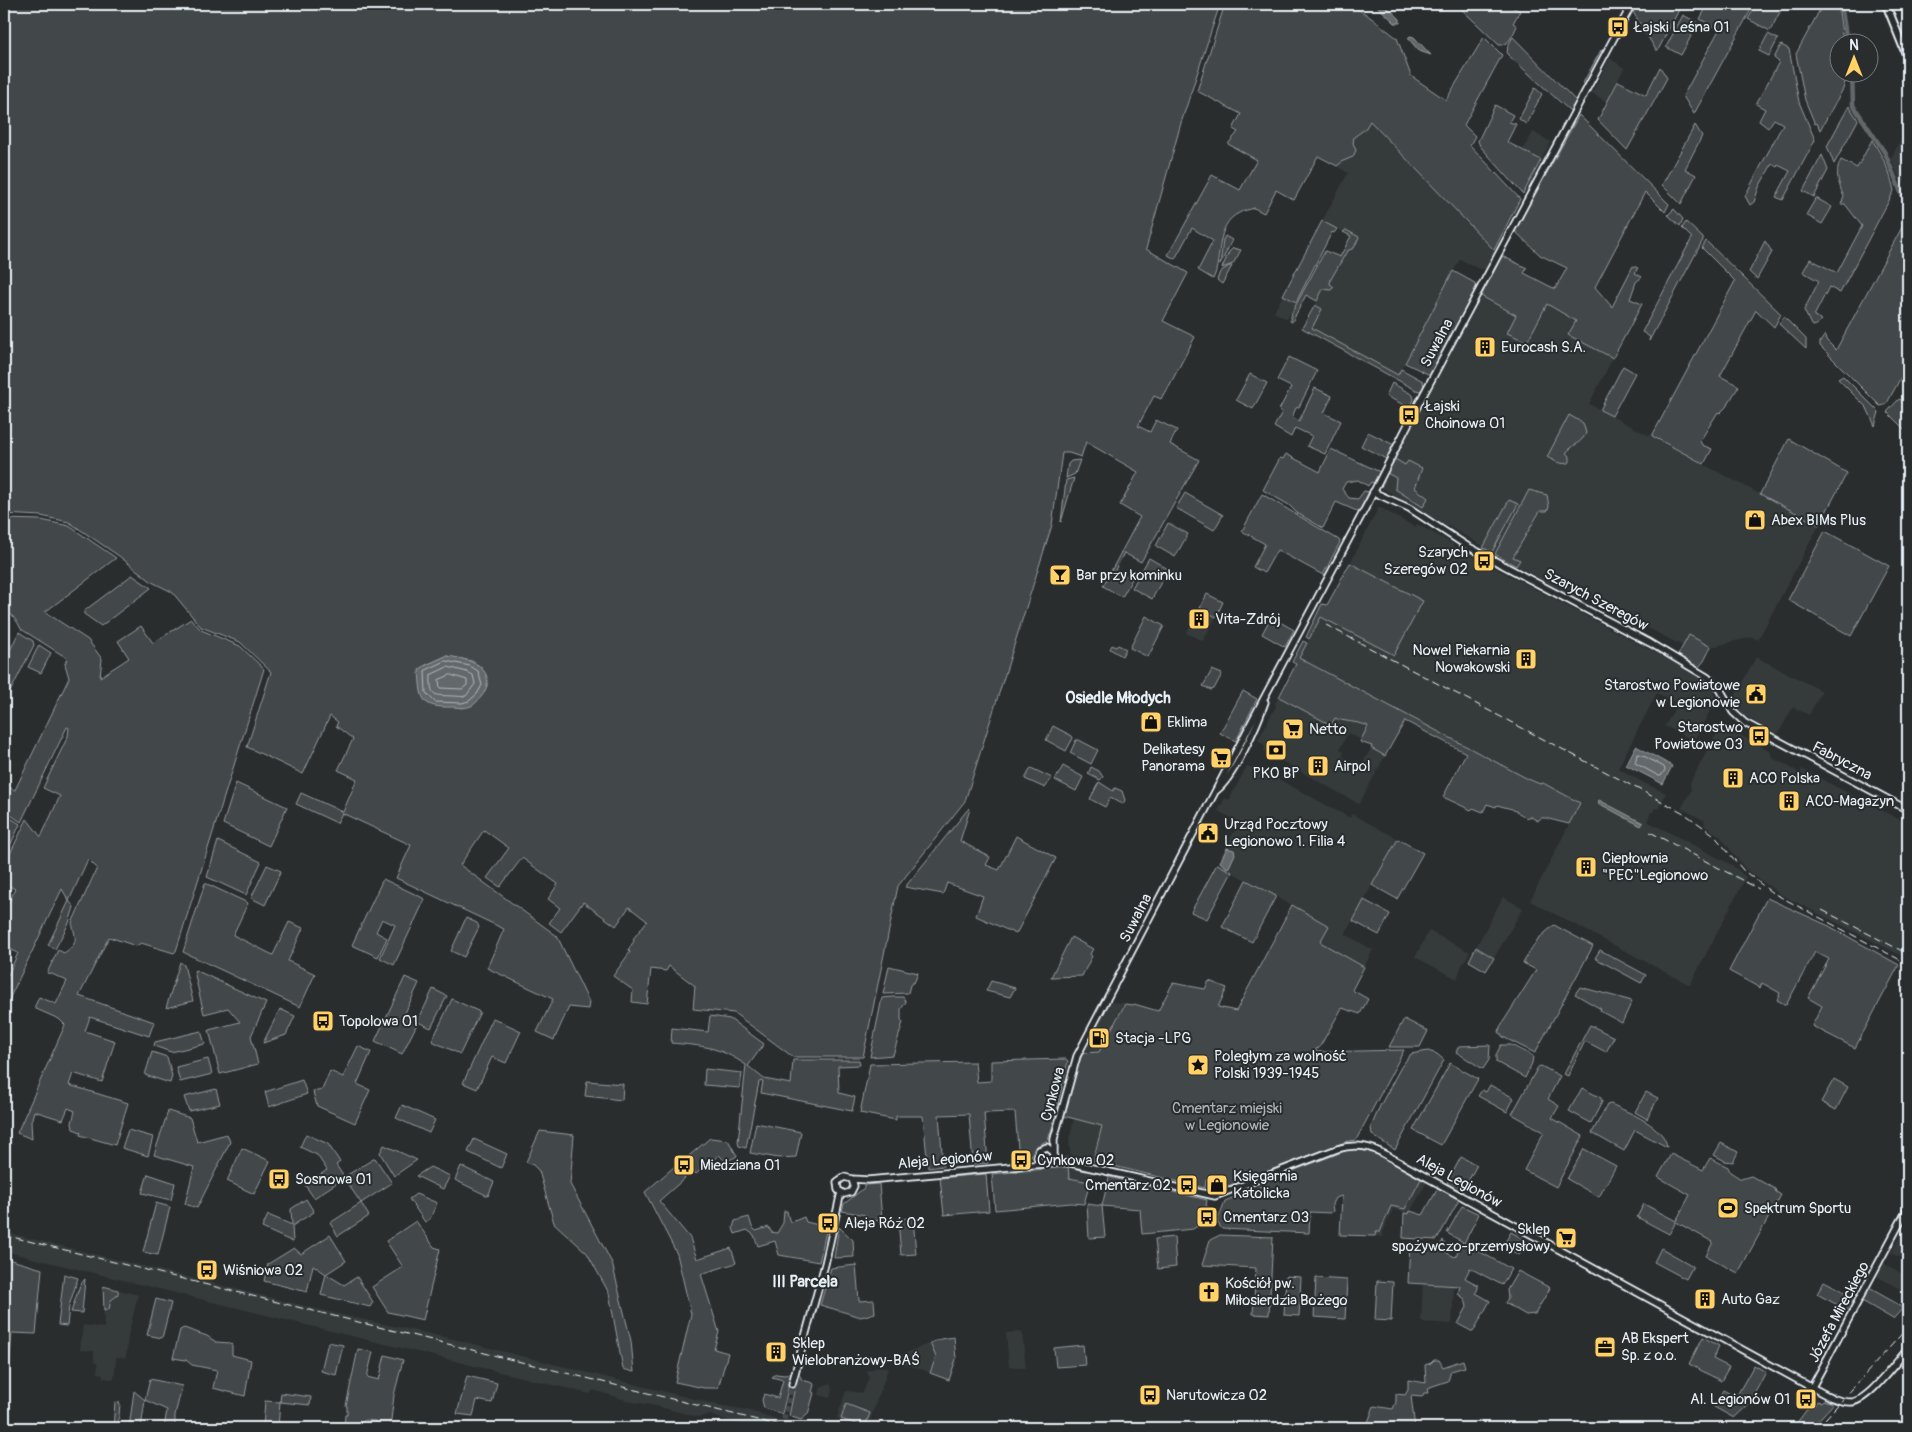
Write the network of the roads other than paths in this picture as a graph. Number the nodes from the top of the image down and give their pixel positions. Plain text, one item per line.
1 (1632, 4) edge
2 (1886, 4) edge
3 (1908, 59) edge
4 (1373, 492) junction
5 (1792, 748) joint
6 (1908, 810) edge
7 (1077, 1056) joint
8 (1051, 1155) junction
9 (1040, 1161) junction
10 (853, 1181) junction
11 (843, 1193) junction
12 (1908, 1208) edge
13 (1908, 1349) edge
14 (793, 1382) tunnel mouth
15 (1812, 1388) junction

1 - 4 street, Suwalna
2 - 3 main road
4 - 5 street, Szarych Szeregów
4 - 7 street, Suwalna
5 - 6 street, Fabryczna
7 - 8 street, Cynkowa
8 - 9 street, Aleja Legionów
8 - 9 street
8 - 15 street, Aleja Legionów
9 - 10 street, Aleja Legionów
10 - 11 street
10 - 11 street
11 - 14 street
12 - 15 street, Józefa Mireckiego
13 - 15 street, Aleja Legionów

